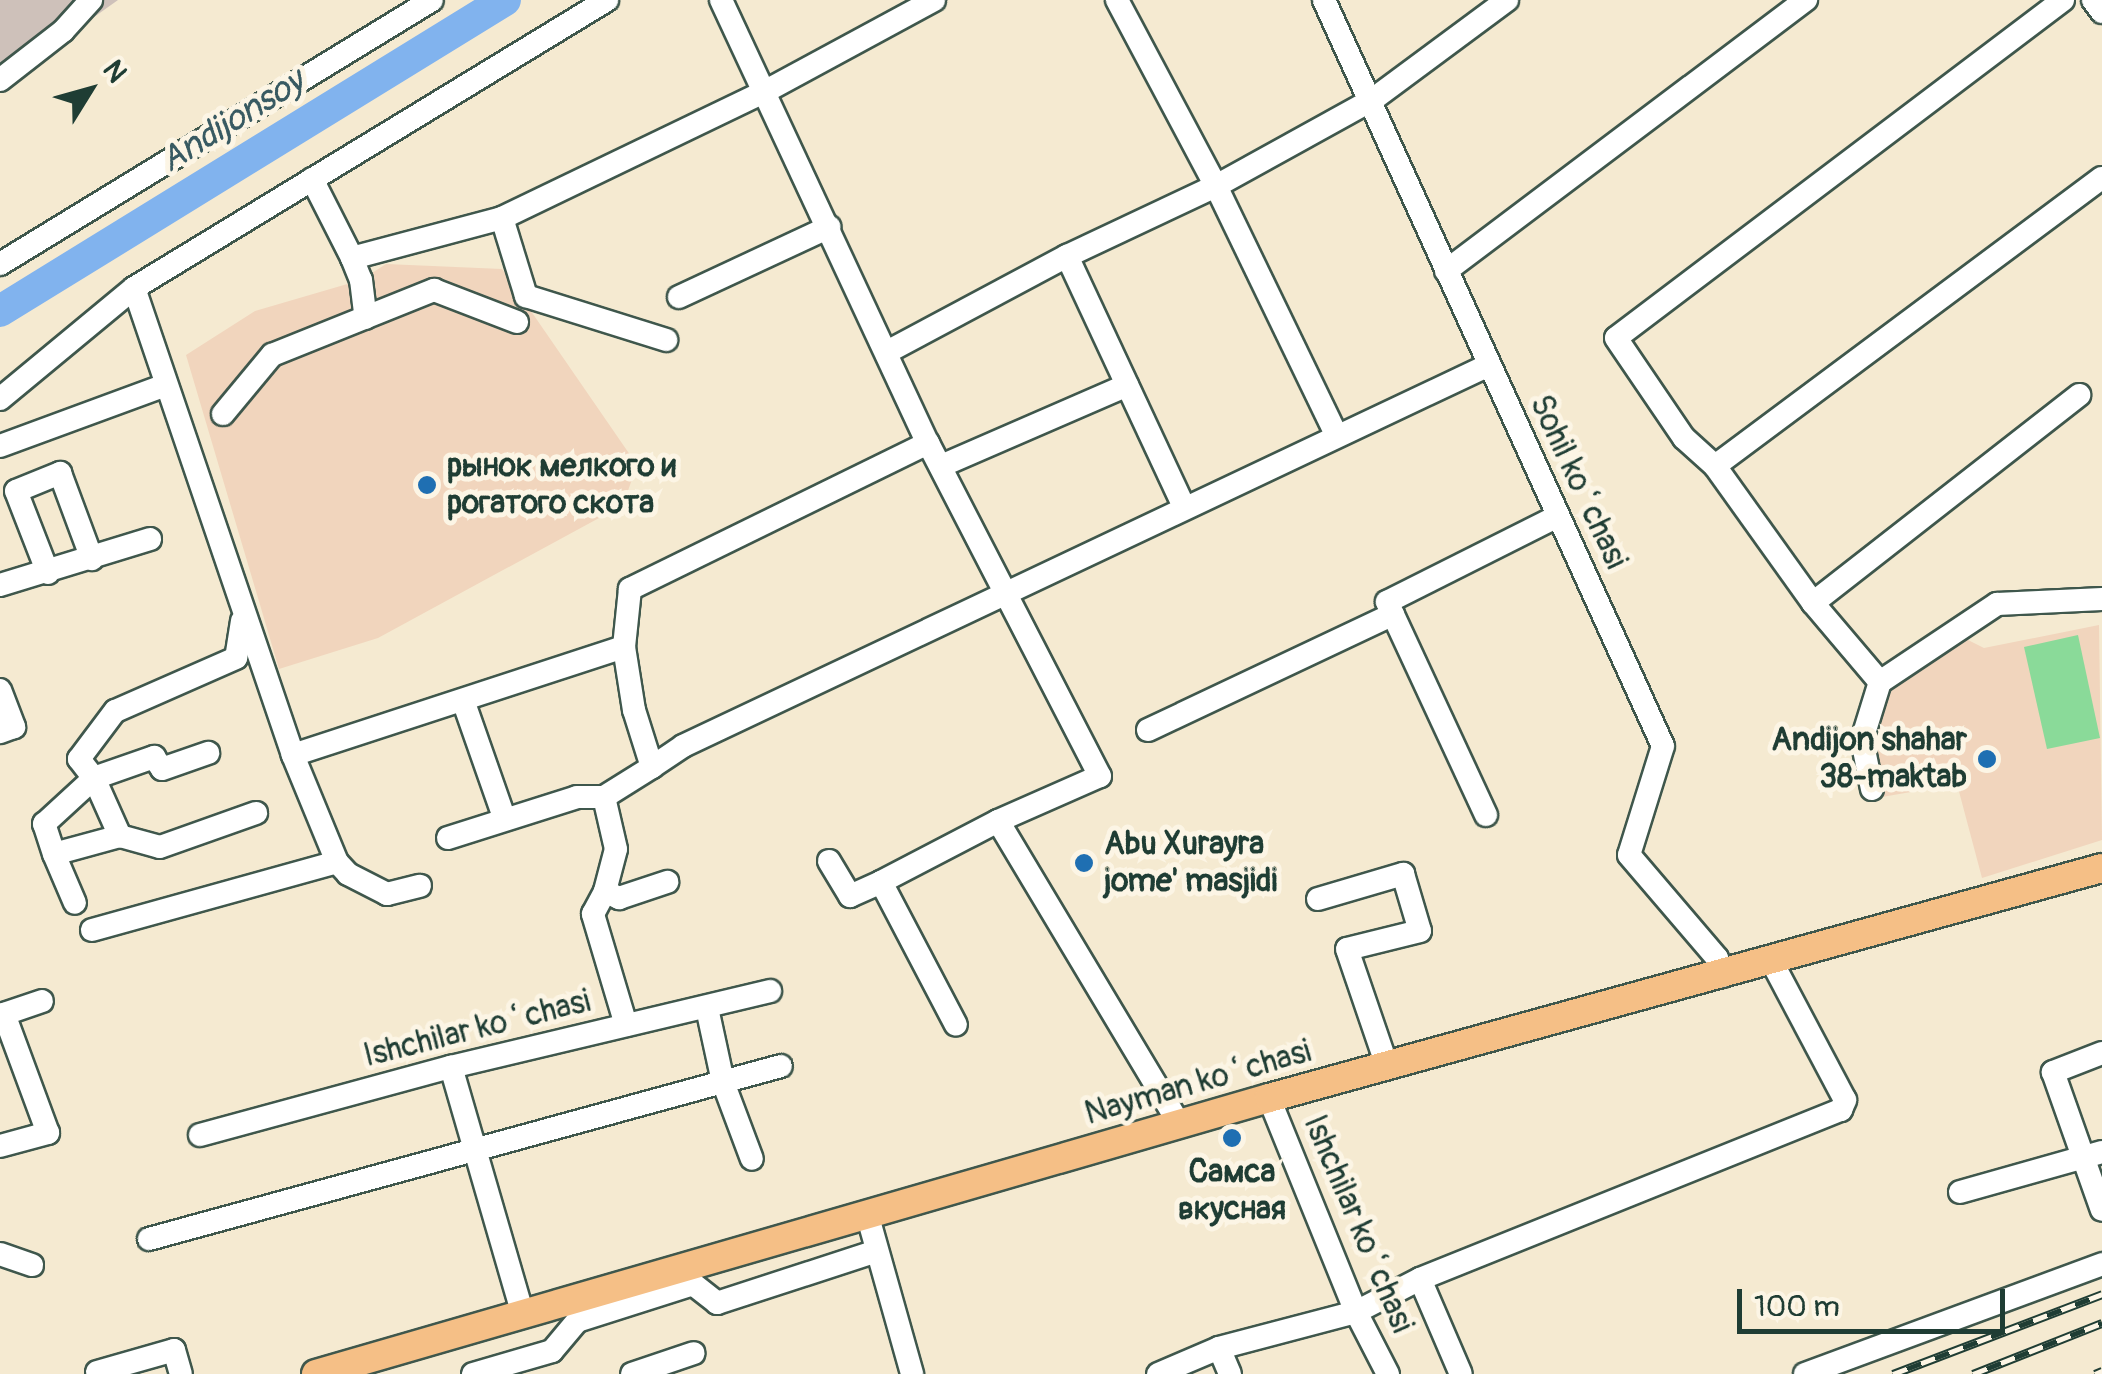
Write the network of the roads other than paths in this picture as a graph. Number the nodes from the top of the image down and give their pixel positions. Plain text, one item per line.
1 (91, 0) edge
2 (432, 0) edge
3 (607, 0) edge
4 (720, 0) edge
5 (934, 0) edge
6 (1117, 0) edge
7 (1324, 0) edge
8 (1507, 0) edge
9 (1806, 0) edge
10 (2063, 0) edge
11 (2093, 0) edge
12 (2102, 12) edge
13 (0, 80) edge
14 (766, 91) junction
15 (1372, 100) junction
16 (2102, 178) edge
17 (312, 179) junction
18 (1216, 186) junction
19 (502, 218) junction
20 (828, 226) junction
21 (1067, 256) junction
22 (352, 258) junction
23 (0, 264) edge
24 (1446, 270) junction
25 (134, 288) junction
26 (678, 297) dead end
27 (366, 318) junction
28 (517, 322) dead end
29 (666, 340) dead end
30 (887, 352) junction
31 (1489, 365) junction
32 (166, 385) junction
33 (1127, 385) junction
34 (2079, 395) dead end
35 (0, 399) edge
36 (223, 414) dead end
37 (1336, 434) junction
38 (928, 444) junction
39 (0, 446) edge
40 (940, 466) junction
41 (1715, 466) junction
42 (1181, 501) dead end
43 (1558, 516) junction
44 (150, 540) dead end
45 (92, 558) junction
46 (48, 573) junction
47 (0, 585) edge
48 (1004, 595) junction
49 (2102, 599) edge
50 (1813, 602) junction
51 (1393, 614) junction
52 (243, 617) junction
53 (624, 647) junction
54 (1880, 682) junction
55 (0, 690) edge
56 (464, 703) junction
57 (1148, 730) dead end
58 (0, 732) edge
59 (208, 753) dead end
60 (293, 755) junction
61 (652, 767) junction
62 (94, 778) junction
63 (1872, 789) dead end
64 (604, 797) junction
65 (256, 812) dead end
66 (1486, 814) dead end
67 (504, 817) junction
68 (998, 821) junction
69 (120, 836) junction
70 (448, 838) dead end
71 (54, 854) junction
72 (829, 861) dead end
73 (337, 862) junction
74 (2102, 868) edge
75 (666, 882) dead end
76 (881, 882) junction
77 (420, 886) dead end
78 (606, 891) junction
79 (1318, 899) dead end
80 (74, 904) dead end
81 (92, 930) dead end
82 (1772, 962) junction
83 (1722, 976) junction
84 (770, 991) dead end
85 (42, 1001) dead end
86 (707, 1008) junction
87 (626, 1024) junction
88 (956, 1025) dead end
89 (2102, 1054) edge
90 (781, 1066) dead end
91 (1387, 1066) junction
92 (450, 1067) junction
93 (723, 1082) junction
94 (1269, 1098) junction
95 (1179, 1124) junction
96 (200, 1135) dead end
97 (0, 1146) edge
98 (475, 1151) junction
99 (2093, 1155) edge
100 (752, 1159) dead end
101 (1960, 1192) dead end
102 (2102, 1210) edge
103 (868, 1217) junction
104 (148, 1240) dead end
105 (877, 1251) junction
106 (0, 1254) edge
107 (2102, 1264) edge
108 (32, 1265) dead end
109 (1420, 1280) junction
110 (1356, 1312) junction
111 (523, 1315) junction
112 (1219, 1348) junction
113 (694, 1353) dead end
114 (97, 1372) edge
115 (181, 1374) edge
116 (316, 1374) edge
117 (473, 1374) edge
118 (632, 1374) edge
119 (912, 1374) edge
120 (1158, 1374) edge
121 (1230, 1374) edge
122 (1388, 1374) edge
123 (1462, 1374) edge
124 (1804, 1374) edge

1 - 13 street
2 - 23 street
3 - 17 street
4 - 14 street
5 - 14 street
6 - 18 street
7 - 15 street, Sohil koʻchasi
8 - 15 street
9 - 24 street
10 - 41 street
11 - 12 street
14 - 19 street
14 - 20 street
15 - 18 street
15 - 24 street, Sohil koʻchasi
16 - 41 street
17 - 22 street
17 - 25 street
18 - 21 street
18 - 37 street
19 - 22 street
19 - 29 street
20 - 26 street
20 - 30 street
21 - 30 street
21 - 33 street
22 - 27 street
24 - 31 street, Sohil koʻchasi
25 - 32 street
25 - 35 street
27 - 28 street
27 - 36 street
30 - 38 street
31 - 37 street
31 - 43 street, Sohil koʻchasi
32 - 39 street
32 - 52 street
33 - 40 street
33 - 42 street
34 - 50 street
37 - 48 street
38 - 40 street
38 - 53 street
40 - 48 street
41 - 50 street
43 - 51 street
43 - 83 street, Sohil koʻchasi
44 - 45 street
45 - 46 street
45 - 46 street
46 - 47 street
48 - 61 street
48 - 68 street
49 - 54 street
50 - 54 street
51 - 57 street
51 - 66 street
52 - 60 street
52 - 62 street
53 - 56 street
53 - 61 street
54 - 63 street
55 - 58 street
56 - 60 street
56 - 67 street
59 - 62 street
60 - 73 street
61 - 64 street
62 - 69 street
62 - 71 street
64 - 67 street
64 - 78 street
65 - 69 street
67 - 70 street
68 - 76 street
68 - 95 street
69 - 71 street
71 - 80 street
72 - 76 street
73 - 77 street
73 - 81 street
74 - 82 main road, Nayman koʻchasi
75 - 78 street
76 - 88 street
78 - 87 street
79 - 91 street
82 - 83 main road, Nayman koʻchasi
82 - 109 street
83 - 91 main road, Nayman koʻchasi
84 - 86 street, Ishchilar koʻchasi
85 - 97 street
86 - 87 street, Ishchilar koʻchasi
86 - 93 street
87 - 92 street, Ishchilar koʻchasi
89 - 99 street
90 - 93 street
91 - 94 main road, Nayman koʻchasi
92 - 96 street, Ishchilar koʻchasi
92 - 98 street
93 - 98 street
93 - 100 street
94 - 95 main road, Nayman koʻchasi
94 - 110 street, Ishchilar koʻchasi
95 - 103 main road, Nayman koʻchasi
98 - 104 street
98 - 111 street
99 - 101 street
99 - 102 street
103 - 105 street
103 - 111 main road, Nayman koʻchasi
105 - 117 street
105 - 119 street
106 - 108 street
107 - 124 street
109 - 110 street
109 - 123 street
110 - 112 street
110 - 122 street, Ishchilar koʻchasi
111 - 116 main road, Nayman koʻchasi
112 - 120 street
112 - 121 street
113 - 118 street
114 - 115 street

